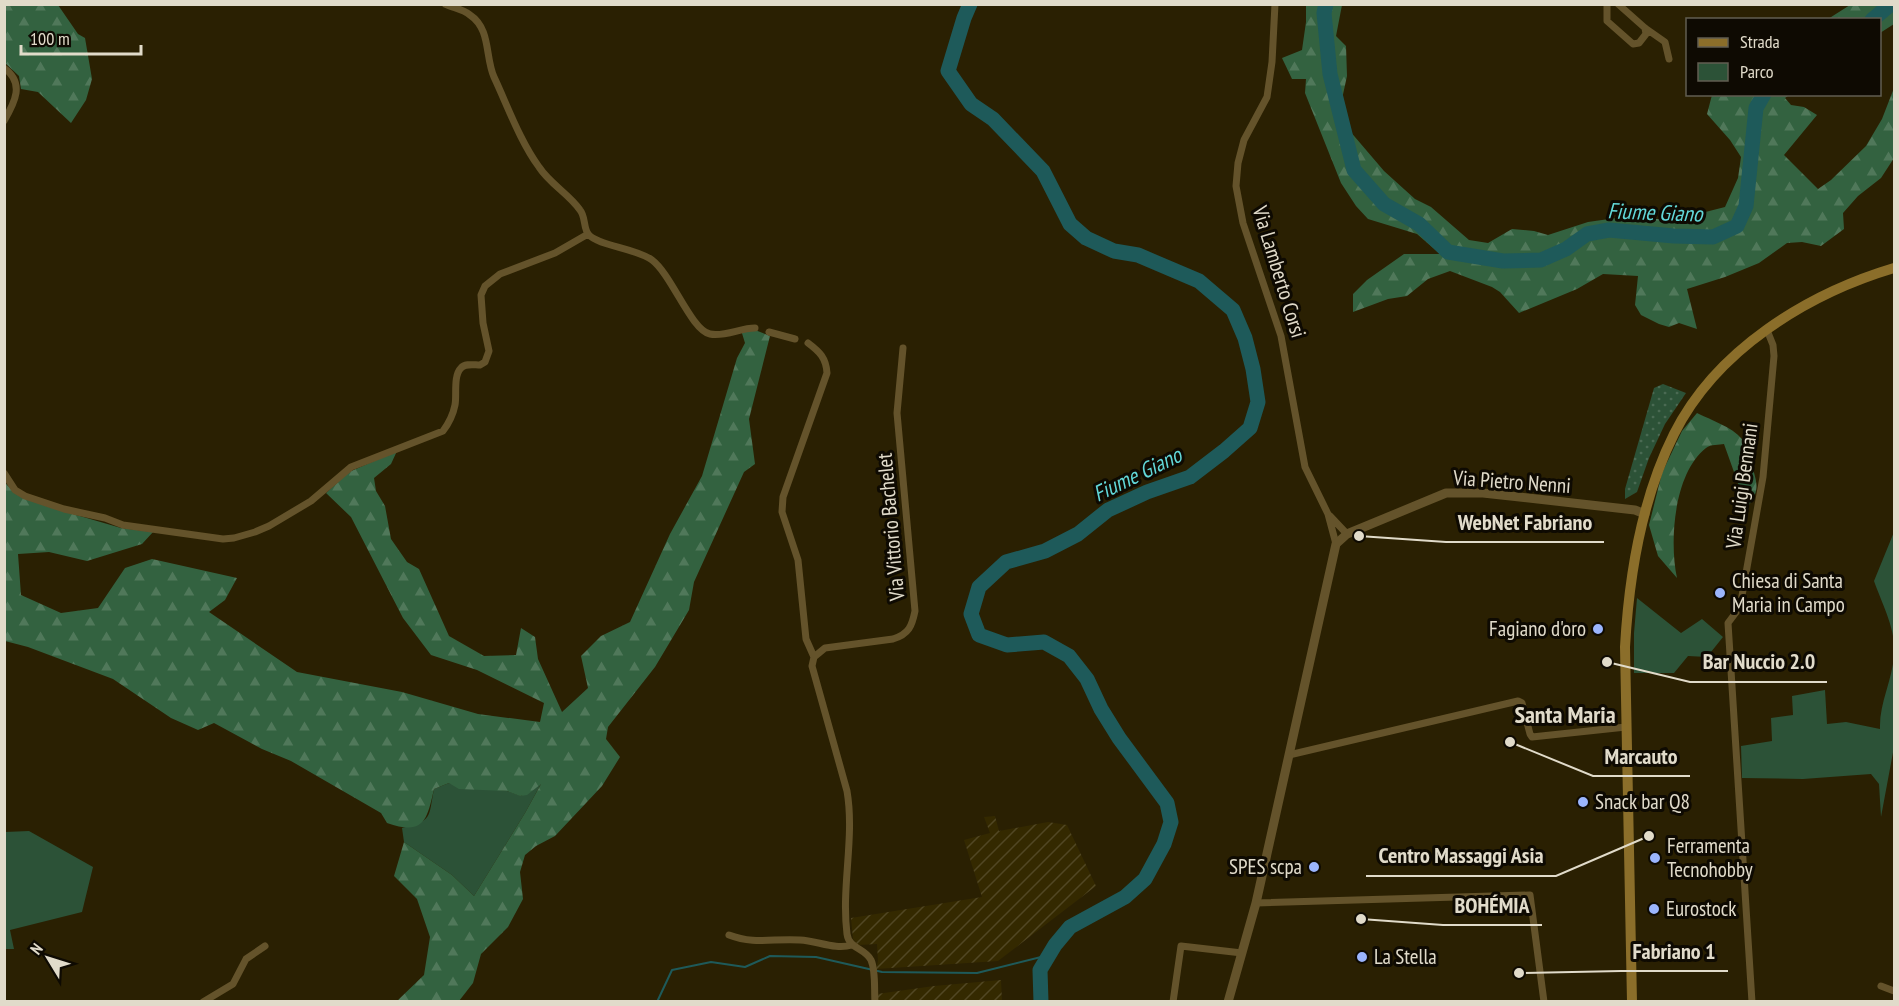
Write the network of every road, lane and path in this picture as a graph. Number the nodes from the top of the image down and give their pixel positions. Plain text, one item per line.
1 (445, 4) edge
2 (1275, 4) edge
3 (1608, 4) edge
4 (1618, 4) edge
5 (1645, 28) junction
6 (1669, 59) dead end
7 (4, 68) edge
8 (4, 121) edge
9 (588, 234) junction
10 (1894, 268) edge
11 (755, 328) dead end
12 (1767, 330) junction
13 (769, 332) dead end
14 (795, 339) dead end
15 (808, 344) dead end
16 (903, 348) dead end
17 (4, 473) edge
18 (1329, 514) junction
19 (1645, 514) junction
20 (1347, 534) junction
21 (1336, 544) junction
22 (814, 657) junction
23 (1626, 727) junction
24 (1289, 755) junction
25 (1256, 903) junction
26 (729, 935) dead end
27 (852, 945) junction
28 (265, 946) dead end
29 (1242, 953) junction
30 (1881, 986) dead end
31 (1894, 991) edge
32 (203, 1002) edge
33 (875, 1002) edge
34 (1173, 1002) edge
35 (1228, 1002) edge
36 (1544, 1002) edge
37 (1632, 1002) edge
38 (1752, 1002) edge

1 - 9 street
2 - 18 street, Via Lamberto Corsi
3 - 5 street
4 - 5 street
5 - 6 street
7 - 8 street
9 - 11 street
9 - 17 street
10 - 12 main road
12 - 19 main road
12 - 38 street, Via Luigi Bennani
13 - 14 street
15 - 22 street
16 - 22 street, Via Vittorio Bachelet
18 - 20 street, Via Lamberto Corsi
18 - 21 street, Via Lamberto Corsi
19 - 20 street, Via Pietro Nenni
19 - 23 main road
20 - 21 street
21 - 24 street, Via Lamberto Corsi
22 - 27 street
23 - 24 street
23 - 37 main road
24 - 25 street, Via Lamberto Corsi
25 - 29 street, Via Lamberto Corsi
25 - 36 street
26 - 27 street
27 - 33 street
28 - 32 street
29 - 34 street
29 - 35 street, Via Lamberto Corsi
30 - 31 street

